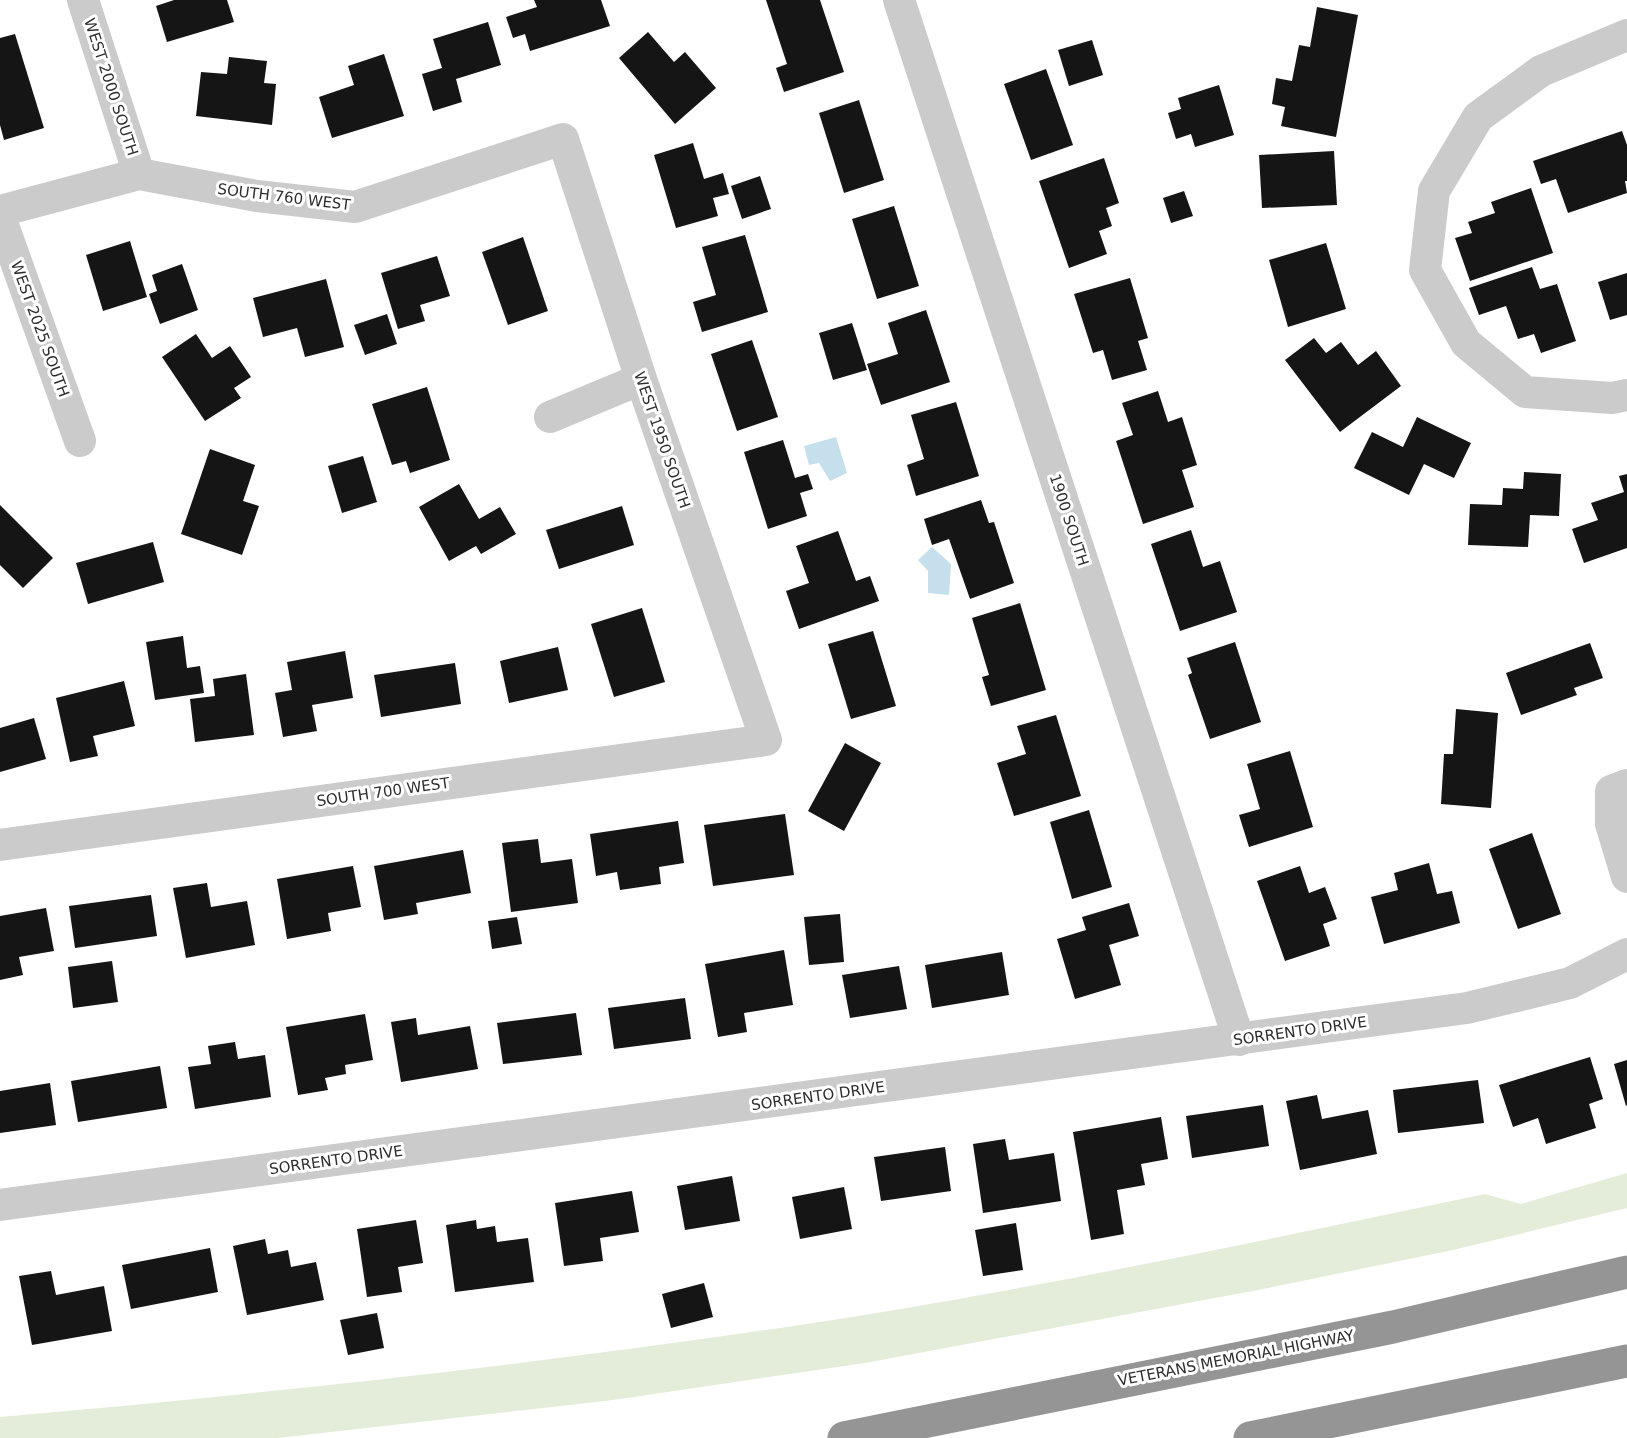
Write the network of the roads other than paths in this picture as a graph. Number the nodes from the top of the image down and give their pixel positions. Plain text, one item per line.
1 (83, 0) edge
2 (899, 0) edge
3 (1627, 35) edge
4 (564, 139) joint
5 (139, 174) junction
6 (0, 211) edge
7 (0, 217) edge
8 (641, 379) junction
9 (1627, 395) edge
10 (550, 417) dead end
11 (80, 441) dead end
12 (766, 740) joint
13 (1627, 785) edge
14 (0, 845) edge
15 (1627, 877) edge
16 (1627, 954) edge
17 (1239, 1040) junction
18 (0, 1205) edge
19 (1627, 1272) edge
20 (1627, 1361) edge
21 (844, 1438) edge
22 (1250, 1438) edge

1 - 5 street, WEST 2000 SOUTH
2 - 17 street, 1900 SOUTH
3 - 9 street
4 - 5 street, SOUTH 760 WEST
4 - 8 street, WEST 1950 SOUTH
5 - 6 street
7 - 11 street, WEST 2025 SOUTH
8 - 10 street
8 - 12 street, WEST 1950 SOUTH
12 - 14 street, SOUTH 700 WEST
13 - 15 street
16 - 17 street, SORRENTO DRIVE
17 - 18 street, SORRENTO DRIVE
19 - 21 highway, VETERANS MEMORIAL HIGHWAY
20 - 22 highway

